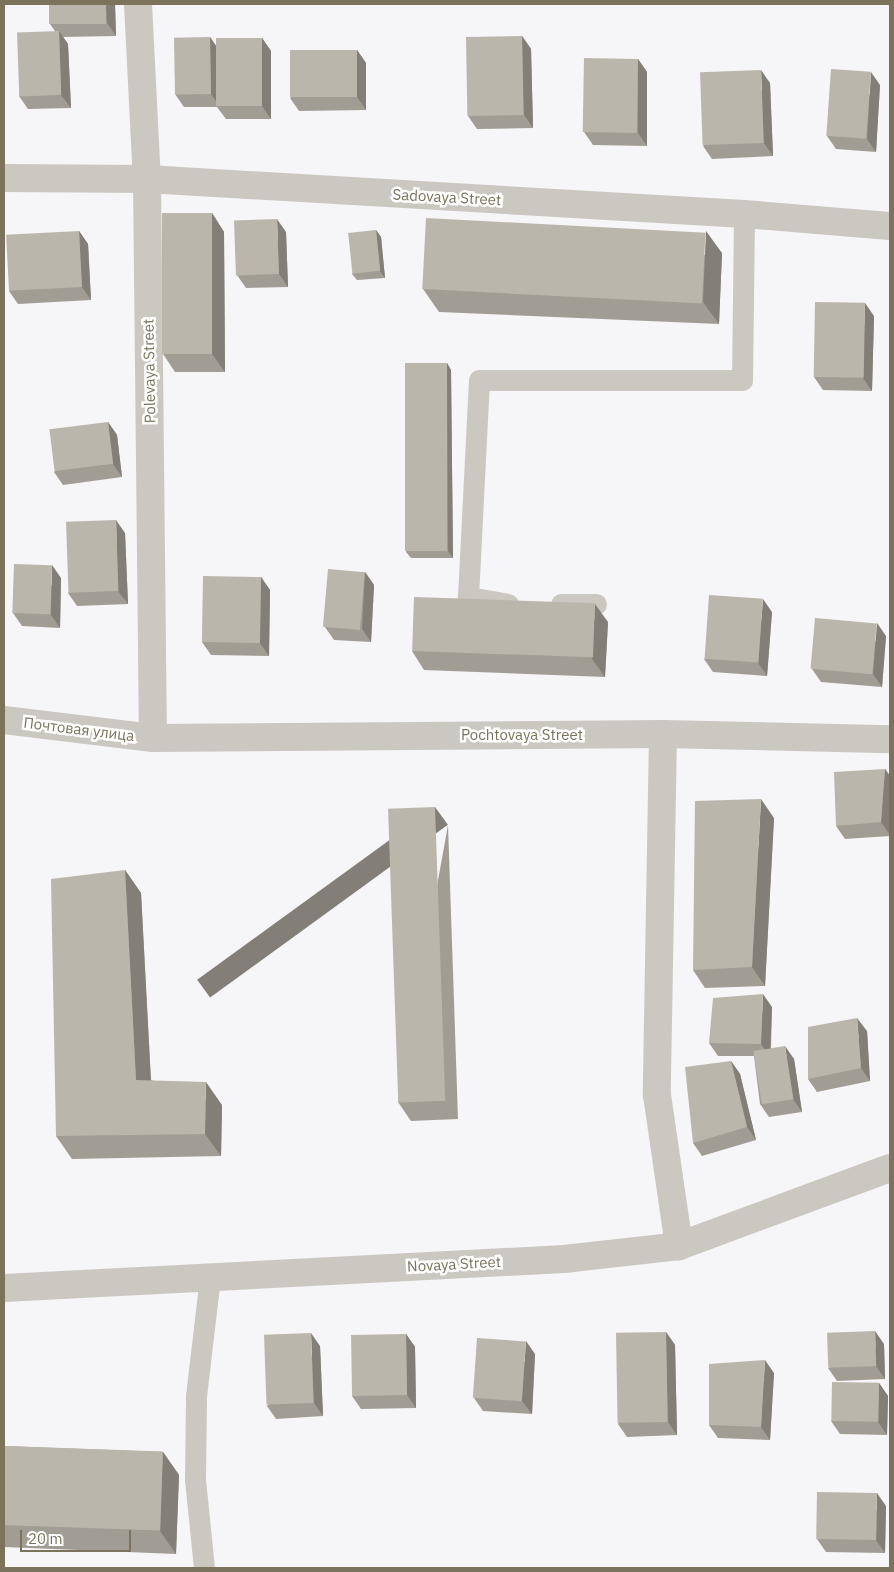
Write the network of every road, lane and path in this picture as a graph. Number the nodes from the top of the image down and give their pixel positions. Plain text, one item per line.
1 (138, 4) edge
2 (4, 178) edge
3 (147, 179) junction
4 (744, 214) junction
5 (890, 226) edge
6 (596, 604) edge
7 (4, 720) edge
8 (663, 734) junction
9 (153, 738) junction
10 (890, 738) edge
11 (890, 1168) edge
12 (679, 1246) junction
13 (210, 1277) junction
14 (4, 1288) edge
15 (204, 1568) edge

1 - 3 street, Polevaya Street
2 - 3 street, Sadovaya Street
3 - 4 street, Sadovaya Street
3 - 9 street, Polevaya Street
4 - 5 street, Sadovaya Street
4 - 6 lane
7 - 9 street, Почтовая улица
8 - 9 street, Pochtovaya Street
8 - 10 street, Pochtovaya Street
8 - 12 street
11 - 12 street, Novaya Street
12 - 13 street, Novaya Street
13 - 14 street, Novaya Street
13 - 15 lane

